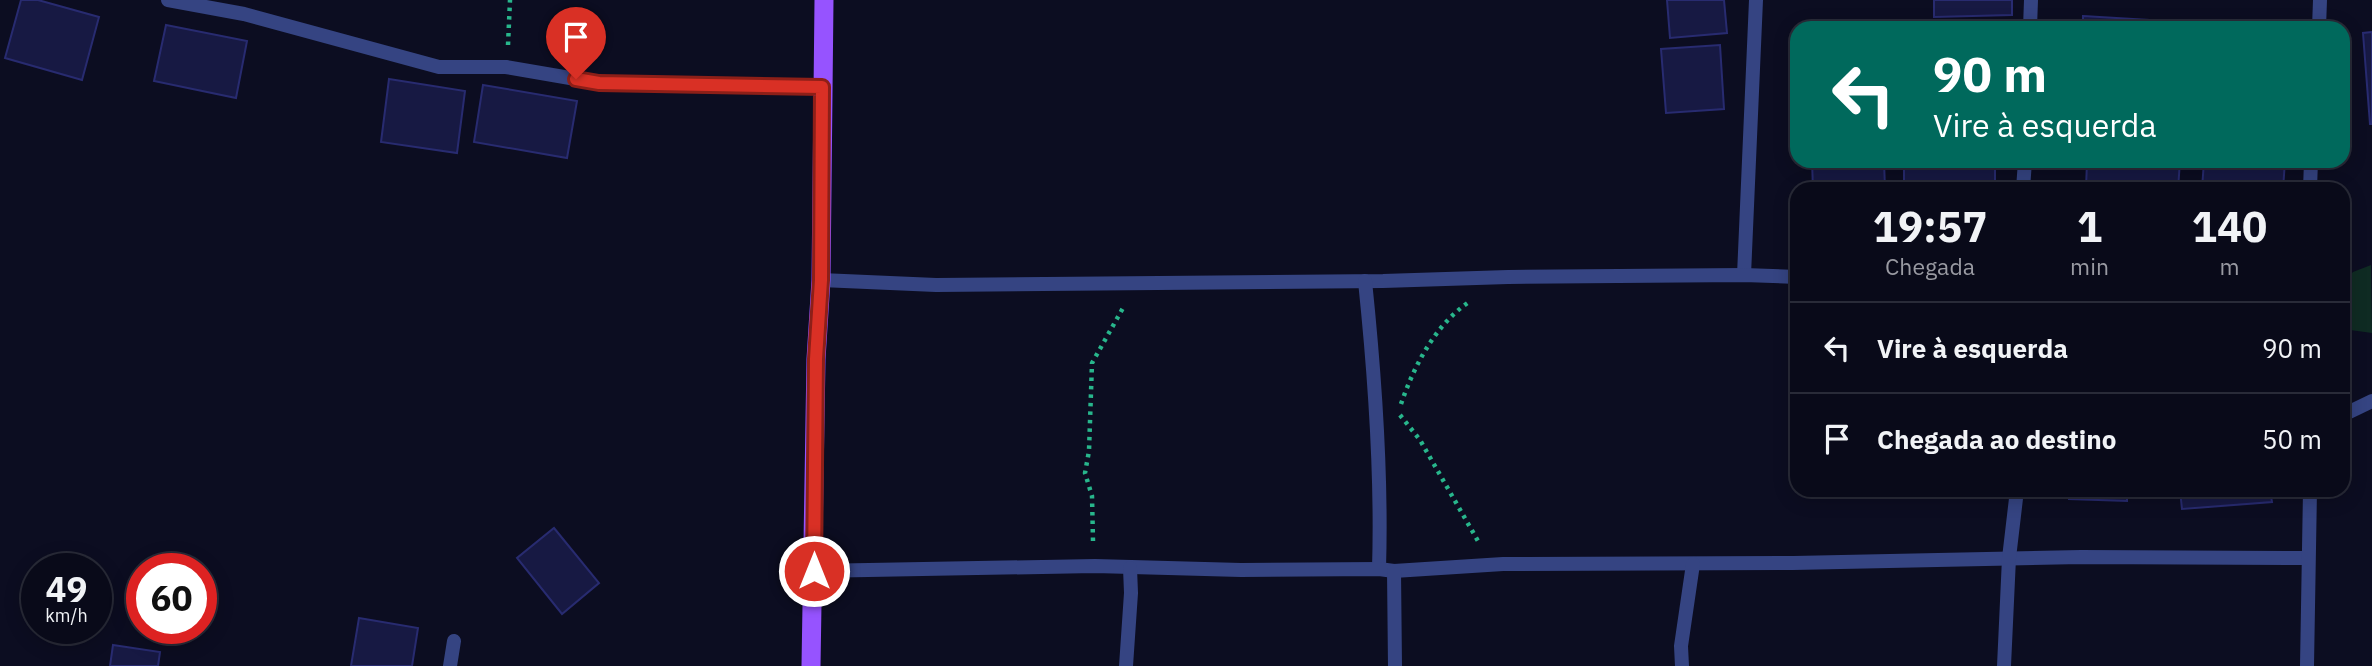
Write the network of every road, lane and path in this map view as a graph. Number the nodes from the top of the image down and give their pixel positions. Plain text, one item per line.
1 (168, 0) edge
2 (510, 0) edge
3 (824, 0) edge
4 (1756, 0) edge
5 (2031, 0) edge
6 (2320, 0) edge
7 (2030, 21) edge
8 (2319, 21) edge
9 (506, 67) junction
10 (822, 87) junction
11 (1744, 275) junction
12 (1508, 276) junction
13 (1790, 277) edge
14 (821, 280) junction
15 (1365, 281) junction
16 (1137, 284) junction
17 (2372, 401) edge
18 (1398, 411) junction
19 (2350, 412) edge
20 (1394, 422) dead end
21 (2016, 497) edge
22 (2310, 497) edge
23 (2009, 558) junction
24 (2308, 558) junction
25 (1503, 564) junction
26 (1693, 564) junction
27 (1096, 566) junction
28 (1130, 568) junction
29 (1379, 569) junction
30 (814, 571) junction
31 (1395, 571) junction
32 (454, 641) dead end
33 (450, 666) edge
34 (811, 666) edge
35 (1126, 666) edge
36 (1395, 666) edge
37 (1682, 666) edge
38 (2004, 666) edge
39 (2307, 666) edge

1 - 9 street
2 - 9 path
3 - 10 main road
4 - 11 street
5 - 7 street
6 - 8 street
9 - 10 street
10 - 14 main road
11 - 12 street
11 - 13 street
12 - 15 street
12 - 18 path
14 - 16 street
14 - 30 main road
15 - 16 street
15 - 29 street
16 - 27 path
17 - 19 street
18 - 20 path
18 - 25 path
21 - 23 street
22 - 24 street
23 - 24 street
23 - 26 street
23 - 38 street
24 - 39 street
25 - 26 street
25 - 31 street
26 - 37 street
27 - 28 street
27 - 30 street
28 - 29 street
28 - 35 street
29 - 31 street
30 - 34 main road
31 - 36 street
32 - 33 street

